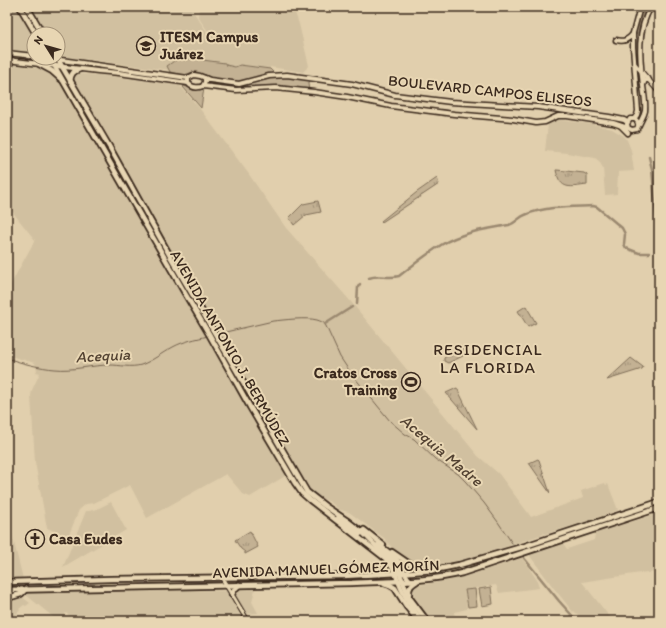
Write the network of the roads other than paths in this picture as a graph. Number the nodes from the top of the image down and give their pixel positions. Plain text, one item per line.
1 (20, 7) edge
2 (27, 7) edge
3 (640, 7) edge
4 (651, 7) edge
5 (31, 26) edge
6 (38, 26) edge
7 (633, 33) junction
8 (616, 40) dead end
9 (7, 53) edge
10 (26, 55) edge
11 (7, 60) edge
12 (13, 60) junction
13 (66, 60) edge
14 (26, 62) edge
15 (635, 63) junction
16 (41, 66) edge
17 (55, 66) edge
18 (62, 66) joint
19 (115, 67) junction
20 (80, 68) junction
21 (7, 70) edge
22 (641, 70) junction
23 (115, 72) junction
24 (188, 78) junction
25 (205, 78) junction
26 (649, 80) junction
27 (63, 81) junction
28 (70, 81) junction
29 (188, 83) junction
30 (643, 85) junction
31 (203, 86) junction
32 (659, 92) edge
33 (634, 119) junction
34 (628, 122) junction
35 (619, 125) junction
36 (639, 125) junction
37 (628, 128) junction
38 (628, 133) dead end
39 (132, 188) junction
40 (127, 191) junction
41 (659, 502) edge
42 (659, 508) edge
43 (331, 516) junction
44 (346, 520) junction
45 (370, 540) junction
46 (387, 559) junction
47 (459, 565) junction
48 (448, 568) junction
49 (434, 570) junction
50 (400, 573) junction
51 (459, 573) junction
52 (383, 574) junction
53 (304, 576) junction
54 (316, 576) junction
55 (447, 576) junction
56 (222, 577) junction
57 (127, 579) junction
58 (136, 579) junction
59 (410, 580) junction
60 (418, 580) junction
61 (16, 581) junction
62 (398, 581) junction
63 (7, 582) edge
64 (376, 582) junction
65 (304, 583) junction
66 (312, 583) junction
67 (228, 585) junction
68 (239, 585) junction
69 (133, 587) junction
70 (124, 588) junction
71 (26, 589) junction
72 (16, 590) junction
73 (7, 591) edge
74 (232, 594) junction
75 (410, 597) junction
76 (8, 599) edge
77 (246, 618) dead end
78 (422, 620) edge

1 - 5 main road
2 - 6 main road
3 - 7 main road
4 - 22 main road
7 - 8 main road
7 - 15 main road
9 - 10 main road
11 - 12 main road
12 - 14 main road
12 - 21 street
13 - 19 main road
15 - 22 street
15 - 33 main road
16 - 27 main road
17 - 27 main road, AVENIDA ANTONIO J. BERMÚDEZ
18 - 20 main road
18 - 28 main road, AVENIDA ANTONIO J. BERMÚDEZ
19 - 23 main road
19 - 24 main road
20 - 23 main road
20 - 28 main road
22 - 26 street
22 - 30 main road
23 - 29 main road
24 - 25 main road
24 - 29 main road
25 - 31 main road
25 - 34 main road, BOULEVARD CAMPOS ELISEOS
26 - 30 main road
26 - 32 street
27 - 40 main road, AVENIDA ANTONIO J. BERMÚDEZ
28 - 39 main road, AVENIDA ANTONIO J. BERMÚDEZ
29 - 31 main road
30 - 36 main road
31 - 35 main road, BOULEVARD CAMPOS ELISEOS
33 - 34 main road
33 - 36 main road
34 - 37 main road
35 - 37 main road, BOULEVARD CAMPOS ELISEOS
35 - 38 main road
36 - 37 main road
39 - 40 main road
39 - 44 main road, AVENIDA ANTONIO J. BERMÚDEZ
40 - 43 main road, AVENIDA ANTONIO J. BERMÚDEZ
41 - 47 main road, AVENIDA MANUEL GÓMEZ MORÍN
42 - 51 main road, AVENIDA MANUEL GÓMEZ MORÍN
43 - 45 main road
43 - 46 main road, AVENIDA ANTONIO J. BERMÚDEZ
44 - 45 main road
44 - 49 main road
45 - 50 main road
46 - 50 main road, AVENIDA ANTONIO J. BERMÚDEZ
46 - 52 main road
47 - 48 main road, AVENIDA MANUEL GÓMEZ MORÍN
47 - 51 main road
48 - 49 main road, AVENIDA MANUEL GÓMEZ MORÍN
48 - 55 main road
49 - 50 main road, AVENIDA MANUEL GÓMEZ MORÍN
50 - 52 main road, AVENIDA MANUEL GÓMEZ MORÍN
50 - 59 main road
50 - 62 main road, AVENIDA ANTONIO J. BERMÚDEZ
51 - 55 main road, AVENIDA MANUEL GÓMEZ MORÍN
52 - 54 main road, AVENIDA MANUEL GÓMEZ MORÍN
52 - 62 main road
53 - 54 main road, AVENIDA MANUEL GÓMEZ MORÍN
53 - 56 main road, AVENIDA MANUEL GÓMEZ MORÍN
53 - 65 main road
54 - 66 main road
55 - 60 main road, AVENIDA MANUEL GÓMEZ MORÍN
56 - 58 main road, AVENIDA MANUEL GÓMEZ MORÍN
56 - 67 street
57 - 58 main road, AVENIDA MANUEL GÓMEZ MORÍN
57 - 61 main road, AVENIDA MANUEL GÓMEZ MORÍN
57 - 70 main road
58 - 69 main road
59 - 60 main road, AVENIDA MANUEL GÓMEZ MORÍN
59 - 62 main road, AVENIDA MANUEL GÓMEZ MORÍN
60 - 75 main road
61 - 63 main road, AVENIDA MANUEL GÓMEZ MORÍN
61 - 72 main road
62 - 64 main road, AVENIDA MANUEL GÓMEZ MORÍN
62 - 75 main road
62 - 78 main road
64 - 66 main road, AVENIDA MANUEL GÓMEZ MORÍN
64 - 78 main road
65 - 66 main road, AVENIDA MANUEL GÓMEZ MORÍN
65 - 68 main road, AVENIDA MANUEL GÓMEZ MORÍN
67 - 68 main road, AVENIDA MANUEL GÓMEZ MORÍN
67 - 69 main road, AVENIDA MANUEL GÓMEZ MORÍN
67 - 74 street
68 - 74 main road
69 - 70 main road, AVENIDA MANUEL GÓMEZ MORÍN
70 - 71 main road, AVENIDA MANUEL GÓMEZ MORÍN
71 - 72 main road, AVENIDA MANUEL GÓMEZ MORÍN
71 - 76 main road
72 - 73 main road, AVENIDA MANUEL GÓMEZ MORÍN
72 - 76 main road
73 - 76 main road
74 - 77 street
75 - 78 main road

